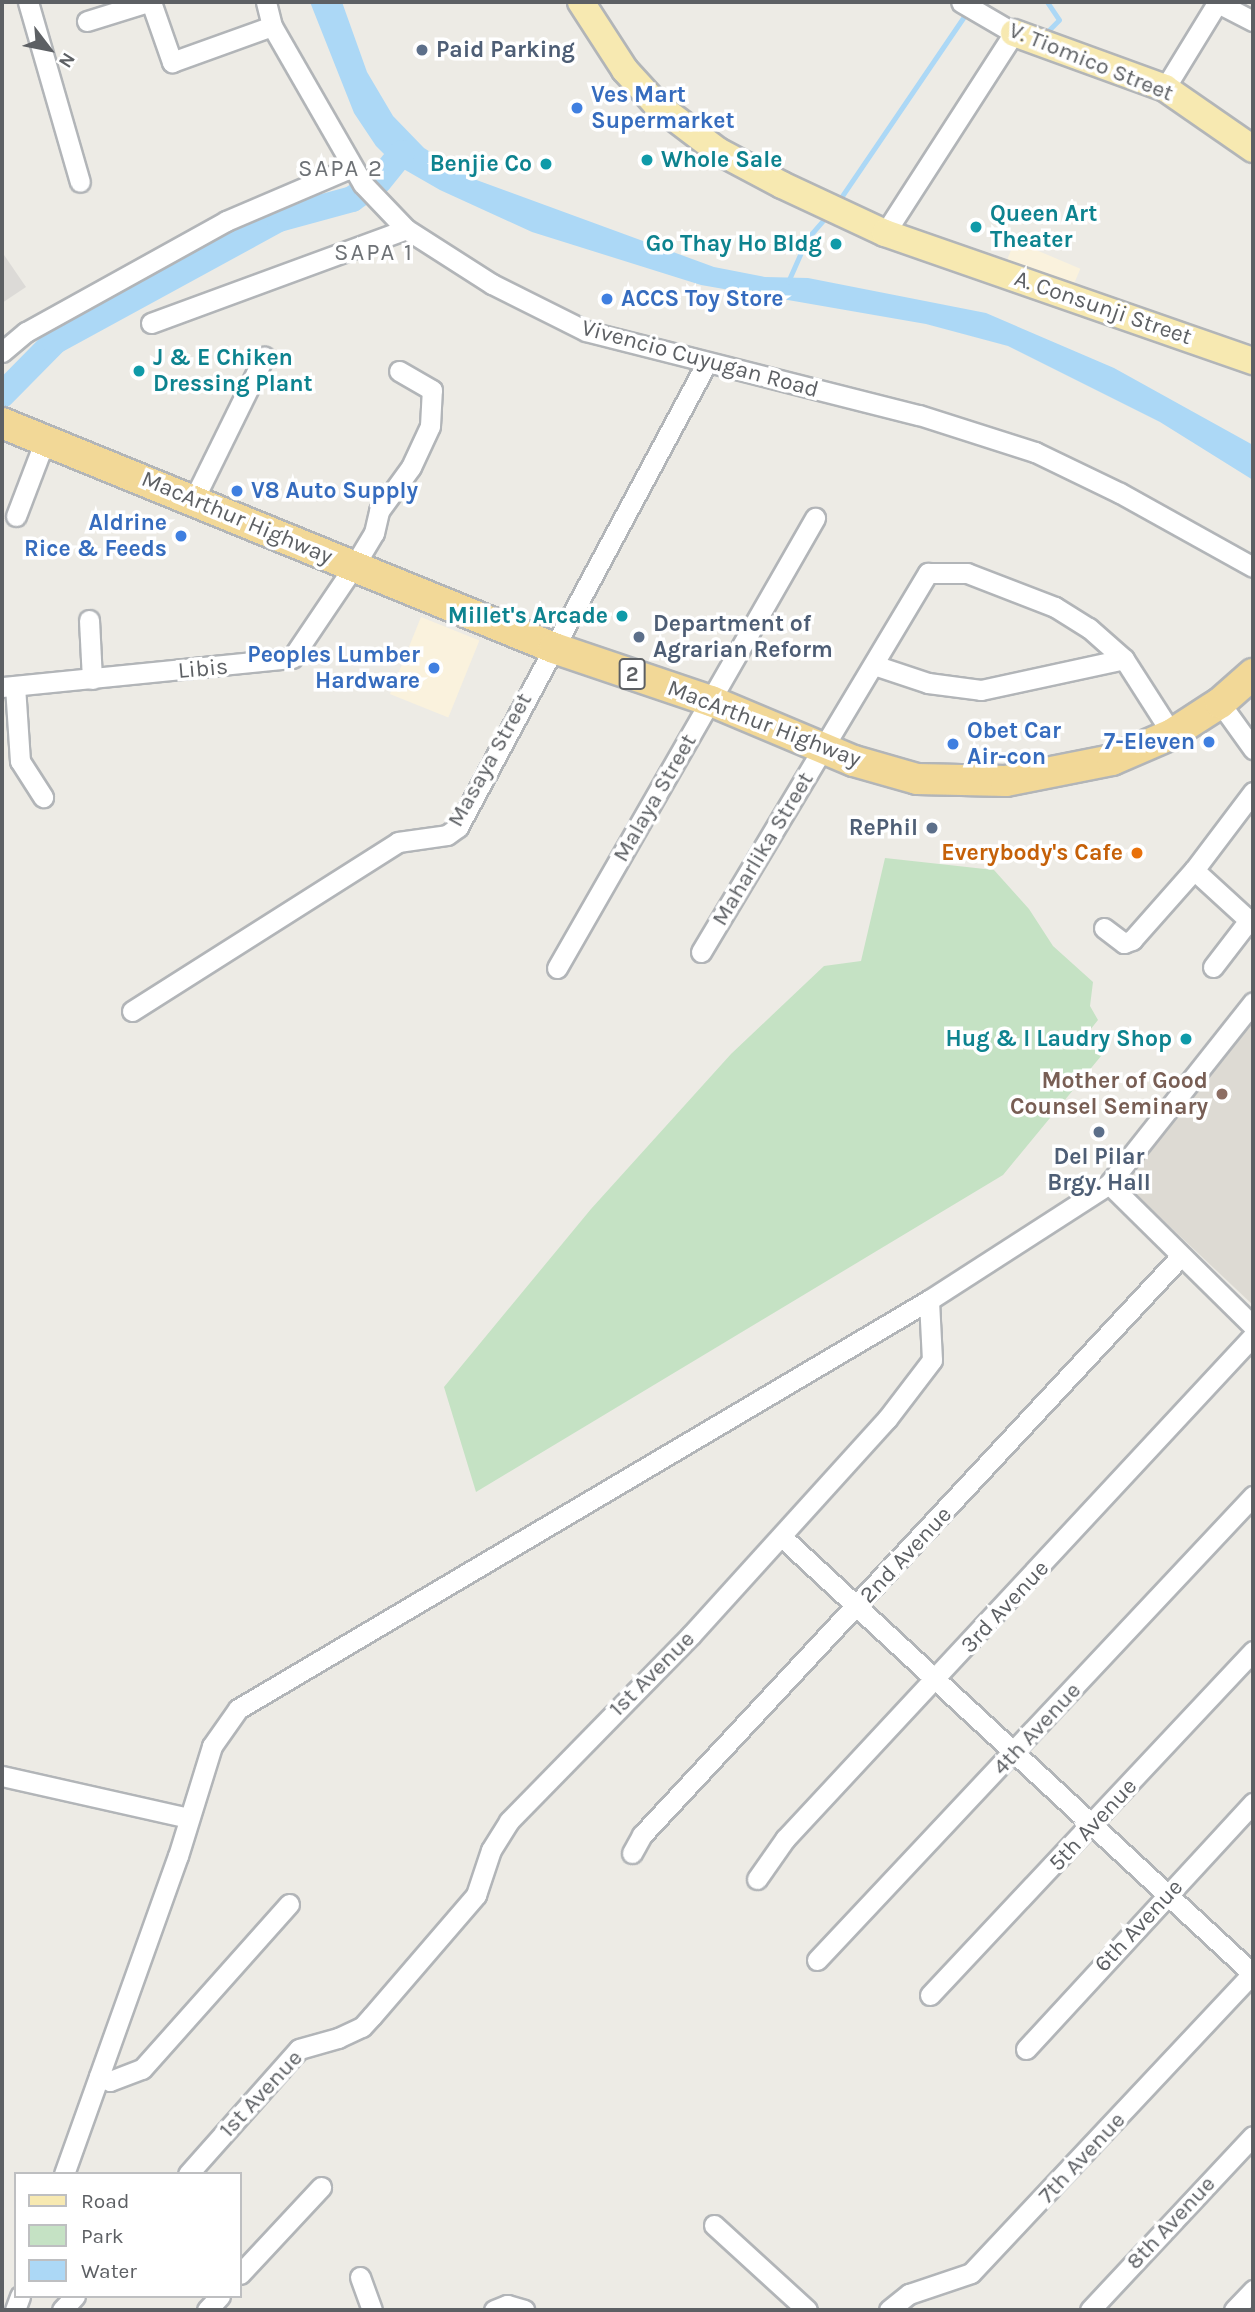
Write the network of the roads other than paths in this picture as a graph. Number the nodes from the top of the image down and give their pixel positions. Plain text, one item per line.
1 (28, 2) edge
2 (150, 2) edge
3 (266, 2) edge
4 (581, 2) edge
5 (1216, 2) edge
6 (968, 7) edge
7 (87, 21) dead end
8 (1253, 21) edge
9 (272, 26) junction
10 (1014, 33) junction
11 (1165, 88) junction
12 (1253, 149) edge
13 (351, 169) junction
14 (80, 182) dead end
15 (406, 229) junction
16 (886, 233) junction
17 (151, 323) dead end
18 (2, 352) edge
19 (264, 357) dead end
20 (1253, 361) edge
21 (706, 364) junction
22 (399, 371) dead end
23 (6, 425) edge
24 (45, 440) junction
25 (192, 501) junction
26 (16, 516) dead end
27 (815, 518) dead end
28 (354, 566) junction
29 (1253, 568) edge
30 (89, 620) dead end
31 (554, 649) junction
32 (1124, 659) junction
33 (874, 665) junction
34 (1253, 674) edge
35 (92, 679) junction
36 (8, 687) edge
37 (711, 701) junction
38 (1220, 703) junction
39 (1172, 734) junction
40 (1253, 748) edge
41 (822, 749) junction
42 (1253, 792) edge
43 (43, 797) dead end
44 (1194, 870) junction
45 (1251, 922) edge
46 (1104, 928) dead end
47 (701, 952) dead end
48 (1213, 967) dead end
49 (557, 968) dead end
50 (1253, 1002) edge
51 (132, 1012) dead end
52 (1109, 1184) junction
53 (1180, 1257) junction
54 (929, 1300) junction
55 (1253, 1326) edge
56 (1253, 1336) edge
57 (1253, 1496) edge
58 (782, 1537) junction
59 (858, 1608) junction
60 (1253, 1651) edge
61 (938, 1680) junction
62 (1014, 1754) junction
63 (2, 1776) edge
64 (1253, 1803) edge
65 (188, 1818) junction
66 (1094, 1826) junction
67 (632, 1853) dead end
68 (757, 1879) dead end
69 (1168, 1895) junction
70 (289, 1904) dead end
71 (817, 1959) dead end
72 (1253, 1973) edge
73 (930, 1995) dead end
74 (1026, 2049) dead end
75 (99, 2076) junction
76 (1253, 2136) edge
77 (65, 2172) edge
78 (190, 2172) edge
79 (321, 2187) dead end
80 (714, 2225) dead end
81 (242, 2272) edge
82 (360, 2277) dead end
83 (1253, 2290) edge
84 (365, 2307) edge
85 (494, 2310) edge
86 (524, 2310) edge
87 (807, 2310) edge
88 (889, 2310) edge
89 (1090, 2310) edge
90 (1234, 2310) edge

1 - 14 street
2 - 7 street
2 - 9 street
3 - 9 street, Vivencio Cuyugan Road
4 - 16 main road, A. Consunji Street
5 - 8 street
5 - 11 street
6 - 10 street, V. Tiomico Street
9 - 13 street, Vivencio Cuyugan Road
10 - 11 main road, V. Tiomico Street
10 - 16 street
11 - 12 main road, V. Tiomico Street
13 - 15 street, Vivencio Cuyugan Road
13 - 18 street
15 - 17 street
15 - 21 street, Vivencio Cuyugan Road
16 - 20 main road, A. Consunji Street
19 - 25 street
21 - 29 street, Vivencio Cuyugan Road
21 - 31 street, Masaya Street
22 - 28 street
23 - 24 highway, MacArthur Highway / 2
24 - 25 highway, MacArthur Highway / 2
24 - 26 street
25 - 28 highway, MacArthur Highway / 2
27 - 37 street, Malaya Street
28 - 31 highway, MacArthur Highway / 2
28 - 35 street, Libis
30 - 35 street
31 - 37 highway, MacArthur Highway / 2
31 - 51 street, Masaya Street
32 - 33 street
32 - 33 street, Maharlika Street
32 - 39 street
33 - 41 street, Maharlika Street
34 - 38 highway, MacArthur Highway / 2
35 - 36 street, Libis
36 - 43 street
37 - 41 highway, MacArthur Highway / 2
37 - 49 street, Malaya Street
38 - 39 highway, MacArthur Highway / 2
38 - 40 street
39 - 41 highway, MacArthur Highway / 2
41 - 47 street, Maharlika Street
42 - 44 street
44 - 45 street
44 - 46 street
45 - 48 street
50 - 52 street
52 - 53 street
52 - 54 street
53 - 55 street
53 - 59 street, 2nd Avenue
54 - 58 street, 1st Avenue
54 - 65 street
56 - 61 street, 3rd Avenue
57 - 62 street, 4th Avenue
58 - 59 street
58 - 78 street, 1st Avenue
59 - 61 street
59 - 67 street, 2nd Avenue
60 - 66 street, 5th Avenue
61 - 62 street
61 - 68 street, 3rd Avenue
62 - 66 street
62 - 71 street, 4th Avenue
63 - 65 street
64 - 69 street, 6th Avenue
65 - 75 street
66 - 69 street
66 - 73 street, 5th Avenue
69 - 72 street
69 - 74 street, 6th Avenue
70 - 75 street
72 - 88 street, 7th Avenue
75 - 77 street
76 - 89 street, 8th Avenue
79 - 81 street
80 - 87 street
82 - 84 street
83 - 90 street
85 - 86 street

